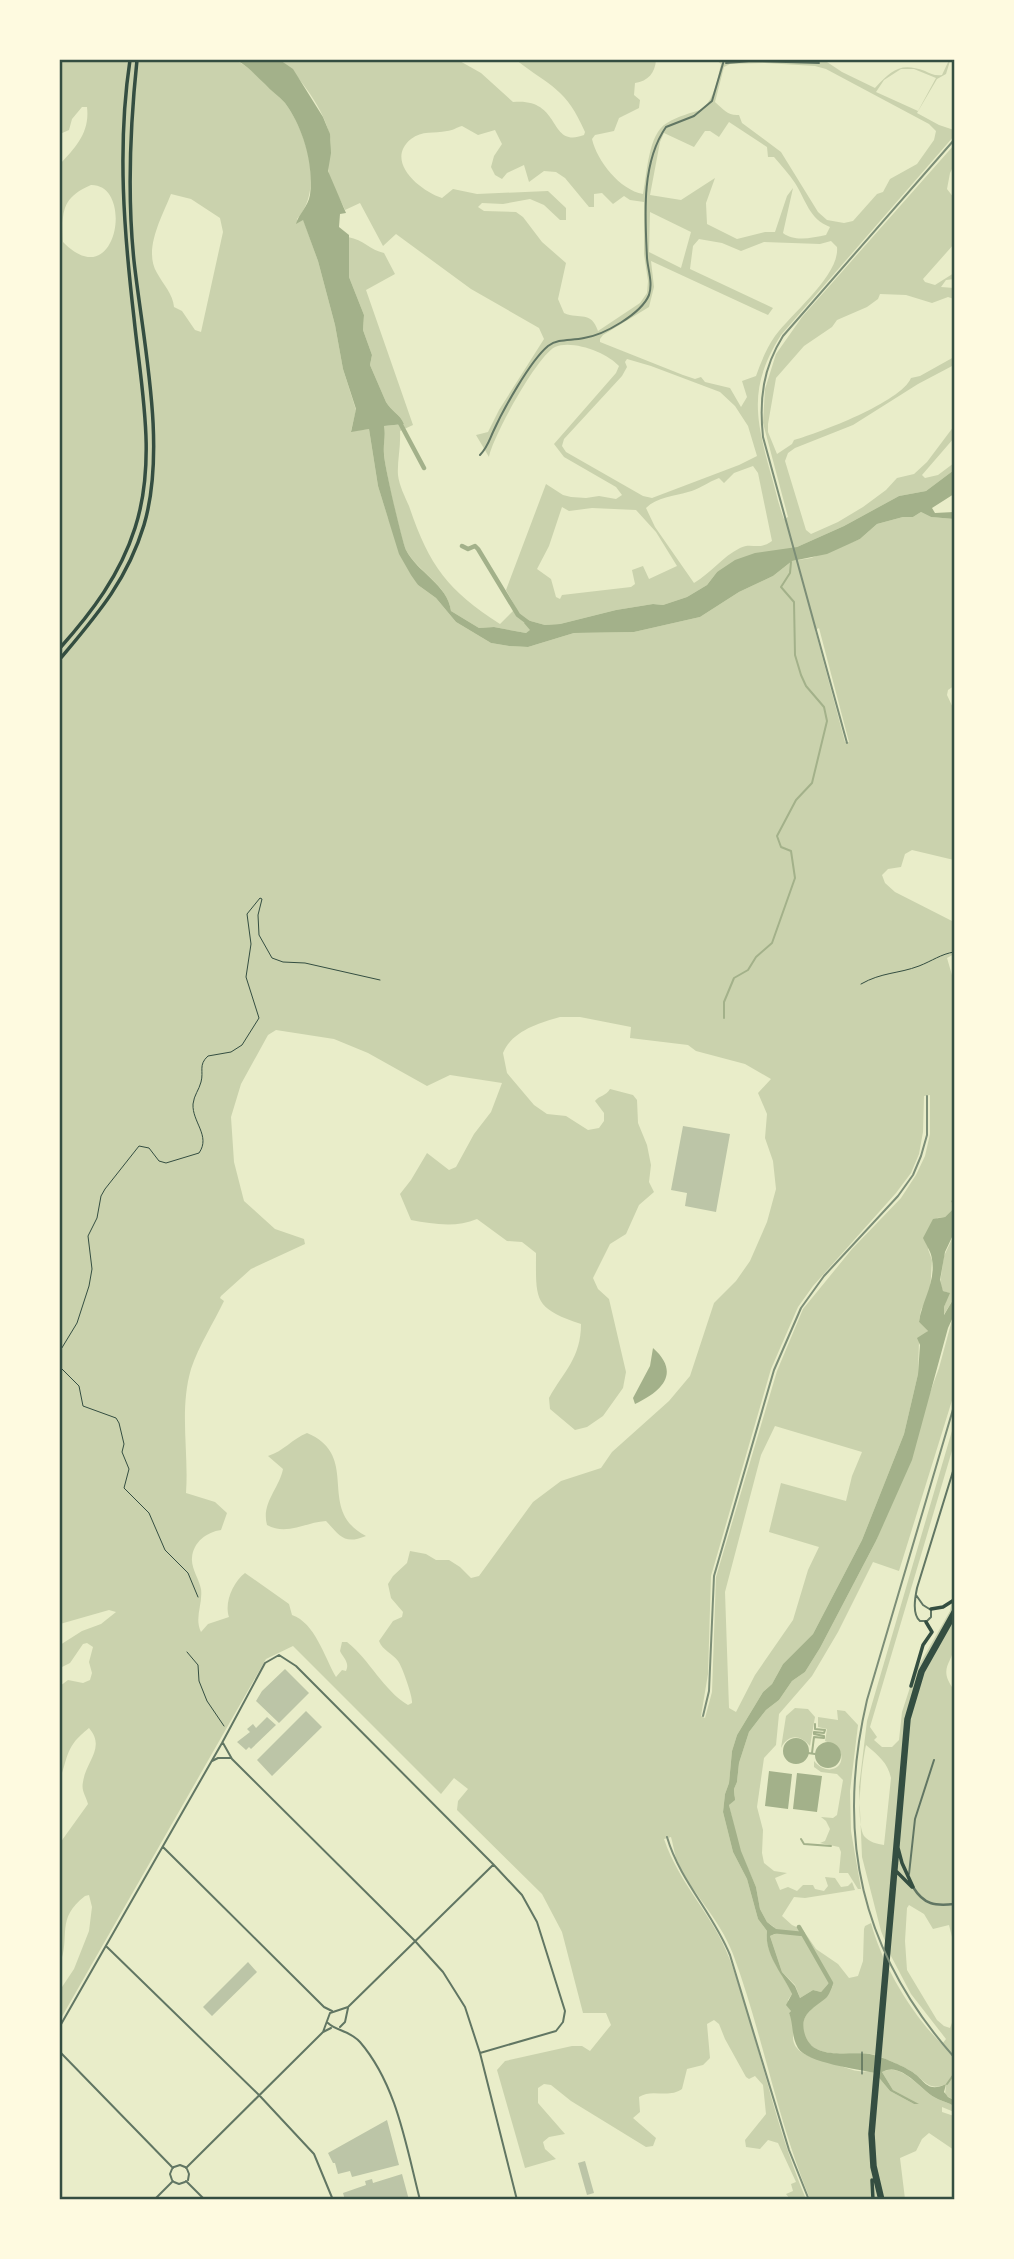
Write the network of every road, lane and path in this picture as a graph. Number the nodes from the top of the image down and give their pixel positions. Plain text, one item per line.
1 (130, 60) edge
2 (137, 60) edge
3 (724, 61) edge
4 (819, 63) dead end
5 (480, 455) dead end
6 (60, 648) edge
7 (60, 659) edge
8 (954, 952) edge
9 (380, 980) dead end
10 (861, 984) dead end
11 (60, 1351) edge
12 (60, 1367) edge
13 (954, 1468) edge
14 (916, 1595) junction
15 (198, 1597) dead end
16 (954, 1600) edge
17 (923, 1605) junction
18 (916, 1609) junction
19 (931, 1609) junction
20 (954, 1611) edge
21 (954, 1617) edge
22 (926, 1622) junction
23 (187, 1652) dead end
24 (909, 1701) junction
25 (229, 1730) junction
26 (222, 1743) junction
27 (232, 1759) junction
28 (934, 1760) dead end
29 (211, 1762) junction
30 (162, 1846) junction
31 (896, 1847) junction
32 (494, 1864) junction
33 (896, 1871) junction
34 (908, 1873) junction
35 (911, 1886) junction
36 (893, 1887) junction
37 (954, 1904) edge
38 (415, 1941) junction
39 (107, 1946) junction
40 (885, 1978) junction
41 (324, 2007) junction
42 (348, 2007) junction
43 (338, 2010) junction
44 (332, 2011) junction
45 (328, 2015) junction
46 (346, 2017) junction
47 (327, 2020) junction
48 (60, 2026) edge
49 (332, 2027) junction
50 (339, 2028) junction
51 (323, 2032) junction
52 (60, 2052) edge
53 (862, 2052) dead end
54 (480, 2053) junction
55 (862, 2074) dead end
56 (259, 2095) junction
57 (872, 2134) junction
58 (872, 2167) junction
59 (173, 2168) junction
60 (186, 2168) junction
61 (173, 2181) junction
62 (186, 2181) junction
63 (882, 2198) edge
64 (154, 2200) edge
65 (205, 2200) edge
66 (333, 2200) edge
67 (420, 2200) edge
68 (517, 2200) edge
69 (873, 2200) edge

1 - 6 highway
2 - 7 highway
3 - 4 street
3 - 5 street
8 - 10 path
9 - 11 path
12 - 15 path
13 - 14 street
14 - 17 street
14 - 18 street
16 - 19 highway
17 - 18 street
17 - 19 street
18 - 22 street
19 - 22 street
20 - 24 highway
21 - 31 highway
22 - 24 highway
23 - 25 path
24 - 31 highway
25 - 26 street
25 - 32 street
26 - 27 street
26 - 29 street
27 - 29 street
27 - 38 street
28 - 34 street
29 - 30 street
30 - 39 street
30 - 41 street
31 - 33 highway
31 - 34 highway
31 - 36 highway
32 - 38 street
32 - 54 street
33 - 34 highway
33 - 35 highway
33 - 36 highway
34 - 35 highway
35 - 36 highway
35 - 37 street
36 - 40 highway
36 - 40 highway
38 - 42 street
38 - 54 street
39 - 48 street
39 - 56 street
40 - 57 highway
41 - 44 street
41 - 45 street
42 - 43 street
42 - 46 street
43 - 44 street
43 - 46 street
44 - 45 street
45 - 47 street
46 - 50 street
47 - 49 street
47 - 51 street
49 - 50 street
49 - 51 street
50 - 67 street
51 - 56 street
52 - 59 street
53 - 55 path
54 - 68 street
56 - 60 street
56 - 66 street
57 - 58 highway
57 - 63 highway
58 - 63 highway
58 - 69 highway
59 - 60 street
59 - 61 street
60 - 62 street
61 - 62 street
61 - 64 street
62 - 65 street

